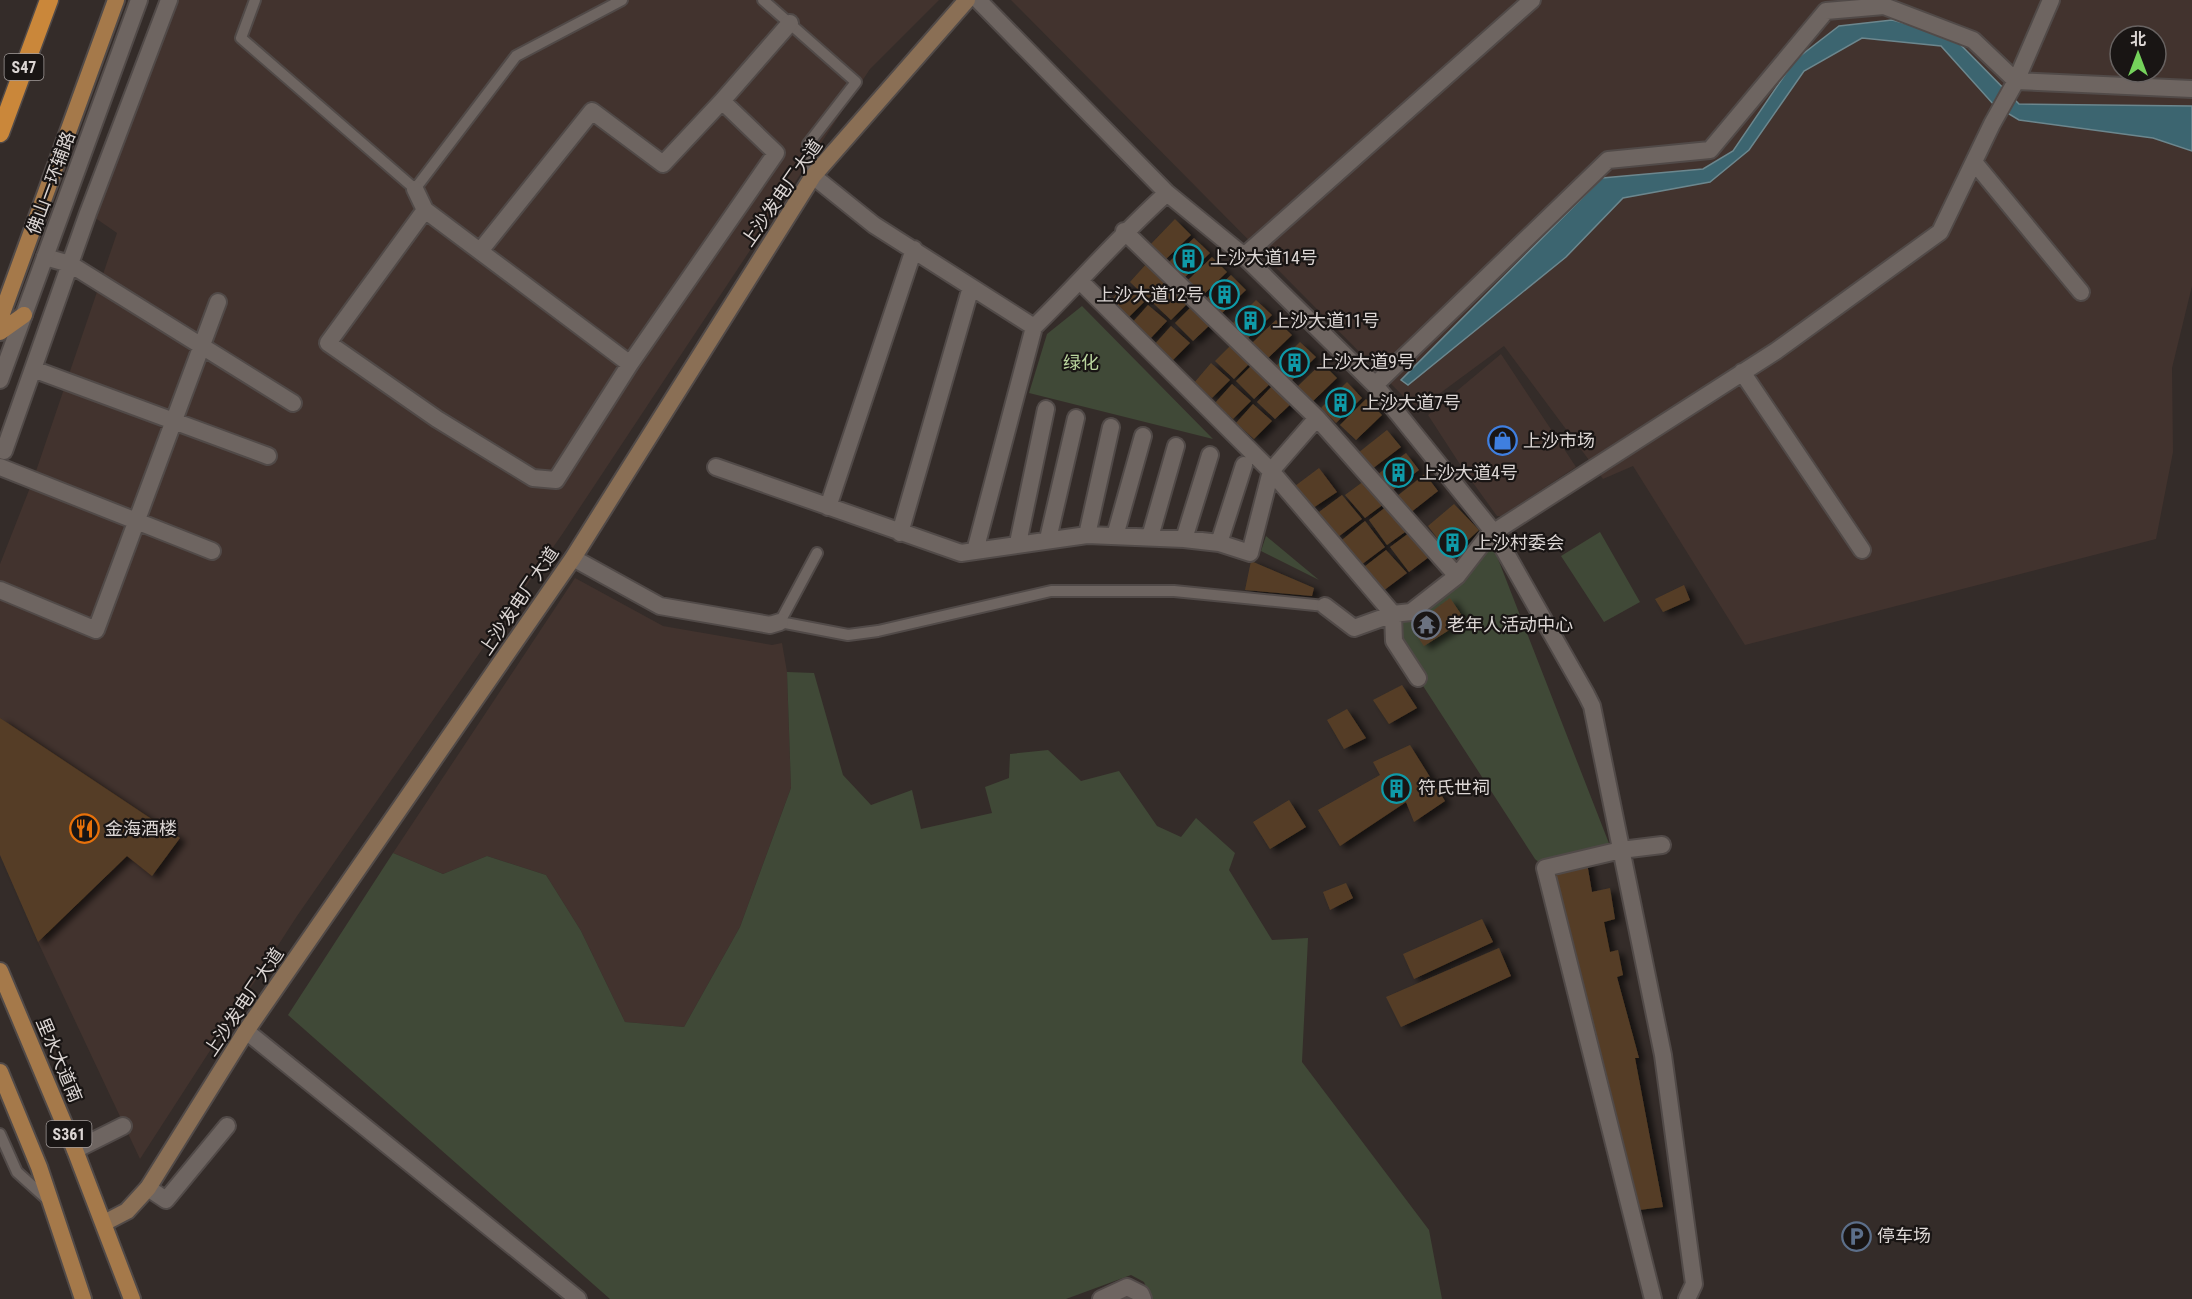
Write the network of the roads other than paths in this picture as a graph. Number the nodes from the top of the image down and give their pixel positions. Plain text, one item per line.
1 (49, 0) edge
2 (116, 0) edge
3 (139, 0) edge
4 (169, 0) edge
5 (255, 0) edge
6 (622, 0) edge
7 (763, 0) edge
8 (967, 0) edge
9 (978, 0) edge
10 (1532, 0) edge
11 (2050, 0) edge
12 (790, 23) junction
13 (2016, 81) junction
14 (2192, 89) edge
15 (722, 101) junction
16 (0, 133) edge
17 (1974, 162) junction
18 (813, 176) junction
19 (415, 189) junction
20 (1167, 193) junction
21 (425, 210) junction
22 (1124, 231) junction
23 (914, 249) junction
24 (480, 251) junction
25 (1244, 256) junction
26 (45, 257) junction
27 (70, 264) junction
28 (1080, 281) junction
29 (971, 287) junction
30 (2081, 292) dead end
31 (218, 302) dead end
32 (24, 315) junction
33 (0, 319) edge
34 (1034, 327) junction
35 (0, 332) edge
36 (201, 346) junction
37 (630, 364) junction
38 (33, 369) junction
39 (1742, 372) junction
40 (0, 380) edge
41 (1375, 385) junction
42 (293, 403) dead end
43 (1046, 409) dead end
44 (1076, 418) dead end
45 (1317, 418) junction
46 (172, 421) junction
47 (1111, 427) dead end
48 (1143, 436) dead end
49 (1176, 446) dead end
50 (1210, 455) dead end
51 (268, 456) dead end
52 (2, 459) edge
53 (1244, 465) dead end
54 (716, 467) dead end
55 (1271, 471) junction
56 (828, 507) junction
57 (135, 521) junction
58 (900, 533) junction
59 (1495, 534) junction
60 (1087, 535) junction
61 (1115, 536) junction
62 (1150, 537) junction
63 (1048, 539) junction
64 (1184, 539) junction
65 (1017, 543) junction
66 (1219, 543) junction
67 (1862, 550) dead end
68 (212, 551) dead end
69 (975, 551) junction
70 (817, 553) dead end
71 (573, 558) junction
72 (1457, 576) junction
73 (0, 590) edge
74 (1325, 606) joint
75 (1393, 614) junction
76 (780, 622) junction
77 (1418, 678) dead end
78 (1662, 845) dead end
79 (1621, 850) junction
80 (0, 971) edge
81 (246, 1031) junction
82 (0, 1072) edge
83 (123, 1126) dead end
84 (227, 1126) dead end
85 (0, 1134) edge
86 (75, 1150) junction
87 (148, 1188) junction
88 (51, 1202) junction
89 (104, 1223) junction
90 (83, 1299) edge
91 (132, 1299) edge
92 (578, 1299) edge
93 (1101, 1299) edge
94 (1143, 1299) edge
95 (1653, 1299) edge
96 (1687, 1299) edge

1 - 16 highway, S47
2 - 33 main road, 佛山一环辅路
3 - 26 street, 佛山一环辅路
4 - 27 street
5 - 19 lane
6 - 19 lane
7 - 12 lane
8 - 18 main road, 上沙发电厂大道
9 - 20 street
10 - 25 street
11 - 13 street
12 - 15 street
12 - 18 lane
13 - 14 street
13 - 17 street
13 - 41 street
15 - 24 street
15 - 37 street
17 - 30 street
17 - 39 street
18 - 23 street
18 - 71 main road, 上沙发电厂大道
19 - 21 street
20 - 22 street
20 - 25 street
21 - 24 street
21 - 37 street
22 - 28 street
22 - 45 street
23 - 29 street
23 - 56 street
24 - 37 street
25 - 41 street
26 - 27 street
26 - 32 street, 佛山一环辅路
27 - 36 street
27 - 38 street
28 - 34 street
28 - 55 street
29 - 34 street
29 - 58 street
31 - 36 street
32 - 35 main road
32 - 40 street, 佛山一环辅路
34 - 69 street
36 - 42 street
36 - 46 street
38 - 46 street
38 - 52 street
39 - 59 street
39 - 67 street
41 - 59 street
43 - 65 street
44 - 63 street
45 - 55 street
45 - 72 street
46 - 51 street
46 - 57 street
47 - 60 street
48 - 61 street
49 - 62 street
50 - 64 street
52 - 57 street
53 - 66 street
54 - 56 street
55 - 66 street
55 - 75 street
56 - 58 street
57 - 68 street
57 - 73 street
58 - 69 street
59 - 72 street
59 - 79 street
60 - 61 street
60 - 63 street
61 - 62 street
62 - 64 street
63 - 65 street
64 - 66 street
65 - 69 street
70 - 76 lane
71 - 76 street
71 - 81 main road, 上沙发电厂大道
72 - 75 street
74 - 75 street
74 - 76 lane
75 - 77 street
78 - 79 street
79 - 95 street
79 - 96 street
80 - 86 main road, 里水大道南 / S361
81 - 87 main road, 上沙发电厂大道
81 - 92 street
82 - 88 main road, S361
83 - 86 street
84 - 87 street
85 - 88 lane
86 - 89 main road, 里水大道南 / S361
87 - 89 main road, 上沙发电厂大道
88 - 90 main road, S361
89 - 91 main road, 里水大道南 / S361
93 - 94 street

